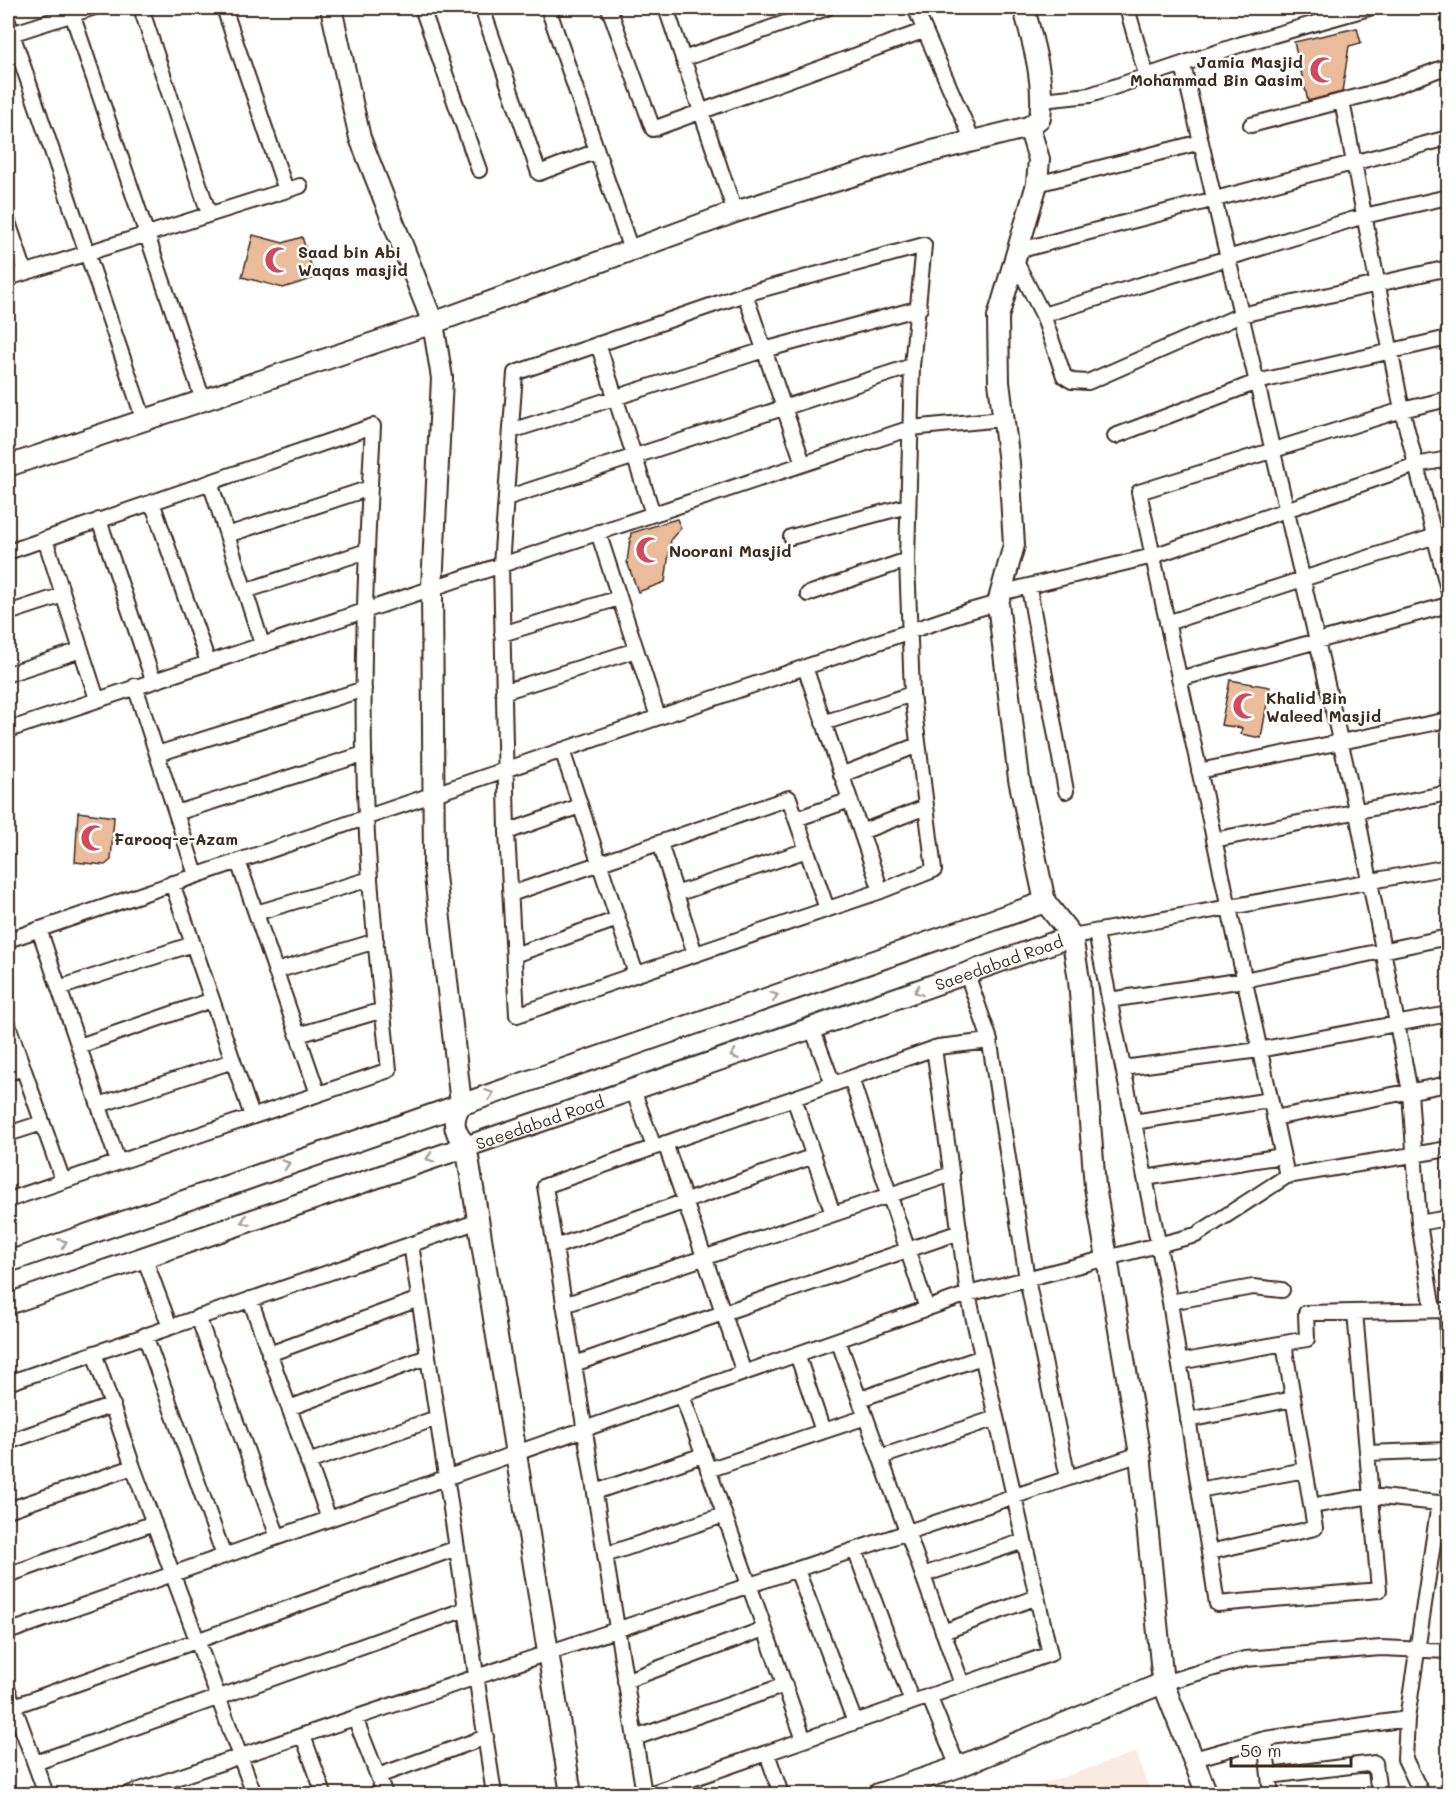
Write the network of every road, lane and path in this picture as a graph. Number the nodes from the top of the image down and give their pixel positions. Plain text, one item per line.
1 (92, 8) edge
2 (141, 8) edge
3 (224, 8) edge
4 (331, 8) edge
5 (422, 8) edge
6 (482, 8) edge
7 (548, 8) edge
8 (609, 8) edge
9 (666, 8) edge
10 (827, 8) edge
11 (915, 8) edge
12 (1024, 8) edge
13 (1127, 8) edge
14 (1369, 8) edge
15 (71, 11) edge
16 (9, 30) edge
17 (923, 31) junction
18 (683, 59) junction
19 (1183, 65) junction
20 (1449, 66) edge
21 (1147, 78) junction
22 (1042, 100) junction
23 (1342, 101) junction
24 (701, 111) junction
25 (1251, 126) dead end
26 (1029, 127) junction
27 (1449, 138) edge
28 (973, 141) junction
29 (1201, 142) junction
30 (597, 151) junction
31 (1354, 164) junction
32 (479, 170) dead end
33 (1037, 184) junction
34 (1449, 197) edge
35 (1214, 199) junction
36 (735, 212) junction
37 (210, 214) junction
38 (1364, 216) junction
39 (8, 222) edge
40 (147, 234) junction
41 (631, 250) junction
42 (87, 253) junction
43 (1016, 255) junction
44 (1228, 257) junction
45 (1449, 268) edge
46 (25, 272) junction
47 (8, 278) edge
48 (1377, 284) junction
49 (745, 294) junction
50 (920, 308) junction
51 (1043, 315) junction
52 (1241, 315) junction
53 (433, 323) junction
54 (1449, 338) edge
55 (598, 345) junction
56 (764, 350) junction
57 (1390, 350) junction
58 (912, 366) junction
59 (1257, 382) junction
60 (616, 398) junction
61 (1449, 399) edge
62 (203, 400) junction
63 (783, 407) junction
64 (1402, 410) junction
65 (1002, 419) junction
66 (144, 420) junction
67 (910, 428) junction
68 (511, 431) junction
69 (1115, 436) dead end
70 (1272, 449) junction
71 (634, 456) junction
72 (1449, 459) edge
73 (803, 463) junction
74 (1416, 465) junction
75 (8, 466) edge
76 (210, 482) junction
77 (370, 488) junction
78 (506, 498) junction
79 (152, 502) junction
80 (907, 506) junction
81 (1286, 510) junction
82 (653, 514) junction
83 (99, 520) junction
84 (598, 532) junction
85 (1449, 532) edge
86 (227, 535) junction
87 (1434, 535) junction
88 (791, 537) dead end
89 (45, 539) junction
90 (367, 550) junction
91 (8, 552) edge
92 (1153, 556) junction
93 (907, 560) junction
94 (501, 565) junction
95 (1302, 578) junction
96 (432, 588) junction
97 (1029, 588) junction
98 (1449, 589) edge
99 (246, 591) junction
100 (808, 594) dead end
101 (63, 595) junction
102 (619, 598) junction
103 (999, 598) junction
104 (1449, 605) edge
105 (364, 611) junction
106 (8, 614) edge
107 (1167, 622) junction
108 (909, 632) junction
109 (502, 634) junction
110 (1317, 641) junction
111 (262, 644) junction
112 (81, 650) junction
113 (636, 650) junction
114 (208, 662) junction
115 (804, 667) junction
116 (8, 674) edge
117 (1179, 680) junction
118 (153, 681) junction
119 (135, 687) junction
120 (364, 689) junction
121 (503, 692) junction
122 (912, 694) junction
123 (97, 699) junction
124 (658, 717) junction
125 (1449, 720) edge
126 (823, 723) junction
127 (8, 730) edge
128 (1341, 742) junction
129 (918, 745) junction
130 (562, 750) junction
131 (157, 754) junction
132 (364, 754) junction
133 (506, 770) junction
134 (1199, 771) junction
135 (841, 775) junction
136 (1066, 791) dead end
137 (1449, 793) edge
138 (433, 794) junction
139 (850, 800) junction
140 (580, 806) junction
141 (926, 807) junction
142 (1357, 811) junction
143 (176, 813) junction
144 (366, 817) junction
145 (796, 819) junction
146 (507, 832) junction
147 (861, 832) junction
148 (1214, 840) junction
149 (660, 843) junction
150 (807, 850) junction
151 (238, 861) junction
152 (600, 864) junction
153 (1449, 867) edge
154 (196, 875) junction
155 (370, 879) junction
156 (172, 884) junction
157 (1370, 884) junction
158 (881, 891) junction
159 (511, 894) junction
160 (676, 894) junction
161 (1045, 902) junction
162 (827, 909) junction
163 (1229, 909) junction
164 (256, 913) junction
165 (618, 919) junction
166 (39, 929) junction
167 (1096, 933) junction
168 (1072, 936) junction
169 (1449, 937) edge
170 (8, 940) edge
171 (376, 940) junction
172 (193, 944) junction
173 (1383, 950) junction
174 (695, 954) junction
175 (514, 955) junction
176 (276, 971) junction
177 (636, 974) junction
178 (967, 974) junction
179 (1244, 980) junction
180 (59, 988) junction
181 (212, 1000) junction
182 (1109, 1000) junction
183 (383, 1010) junction
184 (1449, 1014) edge
185 (1397, 1024) junction
186 (8, 1025) edge
187 (812, 1028) junction
188 (298, 1035) junction
189 (990, 1041) junction
190 (79, 1046) junction
191 (934, 1048) junction
192 (1259, 1050) junction
193 (233, 1061) junction
194 (23, 1068) junction
195 (1123, 1068) junction
196 (8, 1073) edge
197 (851, 1078) junction
198 (833, 1084) junction
199 (1449, 1084) edge
200 (633, 1090) junction
201 (1410, 1091) junction
202 (318, 1094) junction
203 (794, 1098) junction
204 (1270, 1101) junction
205 (460, 1104) junction
206 (99, 1105) junction
207 (252, 1116) junction
208 (1274, 1118) junction
209 (1134, 1122) junction
210 (42, 1123) junction
211 (8, 1134) edge
212 (466, 1145) junction
213 (660, 1145) junction
214 (1449, 1149) edge
215 (1414, 1155) junction
216 (814, 1156) junction
217 (1282, 1156) junction
218 (118, 1162) junction
219 (952, 1174) junction
220 (1287, 1176) junction
221 (1144, 1178) junction
222 (63, 1181) junction
223 (890, 1194) junction
224 (8, 1200) edge
225 (686, 1201) junction
226 (833, 1214) junction
227 (1449, 1218) edge
228 (476, 1222) junction
229 (1419, 1223) junction
230 (960, 1232) junction
231 (411, 1244) junction
232 (1158, 1245) junction
233 (555, 1247) junction
234 (908, 1250) junction
235 (144, 1257) junction
236 (705, 1257) junction
237 (1105, 1259) junction
238 (8, 1262) edge
239 (1027, 1279) junction
240 (1282, 1290) dead end
241 (968, 1294) junction
242 (250, 1299) junction
243 (418, 1299) junction
244 (1170, 1302) junction
245 (8, 1304) edge
246 (564, 1305) junction
247 (927, 1309) junction
248 (1443, 1310) edge
249 (1355, 1312) junction
250 (724, 1313) junction
251 (198, 1317) junction
252 (170, 1327) junction
253 (145, 1335) junction
254 (838, 1340) junction
255 (1284, 1344) junction
256 (94, 1353) junction
257 (269, 1354) junction
258 (797, 1354) junction
259 (982, 1356) junction
260 (1449, 1356) edge
261 (428, 1357) junction
262 (1179, 1362) junction
263 (574, 1364) junction
264 (744, 1373) junction
265 (8, 1383) edge
266 (682, 1395) junction
267 (860, 1398) junction
268 (1293, 1399) junction
269 (113, 1405) junction
270 (289, 1408) junction
271 (866, 1417) junction
272 (437, 1418) junction
273 (996, 1418) junction
274 (1188, 1420) junction
275 (585, 1430) junction
276 (823, 1431) junction
277 (8, 1442) edge
278 (1449, 1450) edge
279 (515, 1453) junction
280 (1367, 1453) junction
281 (1140, 1454) junction
282 (703, 1455) junction
283 (880, 1457) junction
284 (308, 1462) junction
285 (133, 1467) junction
286 (708, 1470) junction
287 (1305, 1470) junction
288 (446, 1478) junction
289 (1068, 1478) junction
290 (1199, 1491) junction
291 (595, 1492) junction
292 (1371, 1496) junction
293 (1014, 1497) junction
294 (1444, 1503) edge
295 (1311, 1506) junction
296 (8, 1510) edge
297 (724, 1515) junction
298 (329, 1519) junction
299 (154, 1523) junction
300 (908, 1532) junction
301 (278, 1537) junction
302 (1024, 1541) junction
303 (457, 1548) junction
304 (855, 1550) junction
305 (1209, 1552) junction
306 (224, 1556) junction
307 (605, 1556) junction
308 (797, 1570) junction
309 (172, 1574) junction
310 (8, 1575) edge
311 (923, 1575) junction
312 (749, 1586) junction
313 (1037, 1597) junction
314 (466, 1609) junction
315 (764, 1629) junction
316 (617, 1631) junction
317 (8, 1632) edge
318 (944, 1632) junction
319 (197, 1640) junction
320 (1417, 1650) junction
321 (1449, 1651) edge
322 (549, 1653) junction
323 (477, 1678) junction
324 (625, 1681) junction
325 (1163, 1683) junction
326 (962, 1684) junction
327 (785, 1685) junction
328 (8, 1690) edge
329 (929, 1696) junction
330 (218, 1697) junction
331 (912, 1702) junction
332 (14, 1706) junction
333 (356, 1718) junction
334 (1407, 1719) junction
335 (855, 1722) junction
336 (303, 1736) junction
337 (486, 1737) junction
338 (635, 1738) junction
339 (1265, 1738) junction
340 (804, 1740) junction
341 (767, 1753) junction
342 (240, 1757) junction
343 (1194, 1759) junction
344 (34, 1763) junction
345 (958, 1767) junction
346 (378, 1776) junction
347 (1269, 1776) junction
348 (46, 1794) edge
349 (128, 1794) edge
350 (254, 1794) edge
351 (324, 1794) edge
352 (385, 1794) edge
353 (494, 1794) edge
354 (571, 1794) edge
355 (644, 1794) edge
356 (649, 1794) edge
357 (781, 1794) edge
358 (878, 1794) edge
359 (1207, 1794) edge
360 (1270, 1794) edge
361 (1379, 1794) edge
362 (1422, 1794) edge

1 - 15 street
2 - 37 street
3 - 37 street
4 - 53 street
5 - 32 street
6 - 30 street
7 - 30 street
8 - 24 street
9 - 18 street
10 - 18 street
11 - 17 street
12 - 22 street
13 - 21 street
14 - 19 street
15 - 16 street
15 - 40 street
16 - 42 street
17 - 24 street
17 - 28 street
18 - 24 street
19 - 21 street
19 - 29 street
20 - 23 street
21 - 22 street
22 - 26 street
23 - 25 street
23 - 31 street
24 - 36 street
26 - 28 street
26 - 33 street
27 - 31 street
28 - 36 street
29 - 33 street
29 - 35 street
30 - 41 street
31 - 35 street
31 - 38 street
33 - 43 street
34 - 38 street
35 - 43 street
35 - 44 street
36 - 41 street
37 - 40 street
38 - 44 street
38 - 48 street
39 - 46 street
40 - 42 street
40 - 62 street
41 - 53 street
42 - 46 street
42 - 66 street
43 - 51 street
43 - 65 street
44 - 51 street
44 - 52 street
45 - 48 street
46 - 47 street
48 - 52 street
48 - 57 street
49 - 50 street
49 - 55 street
49 - 56 street
50 - 56 street
50 - 58 street
51 - 52 street
52 - 59 street
53 - 62 street
53 - 96 street
54 - 57 street
55 - 60 street
55 - 68 street
56 - 60 street
56 - 63 street
57 - 59 street
57 - 64 street
58 - 63 street
58 - 67 street
59 - 69 street
59 - 70 street
60 - 68 street
60 - 71 street
61 - 64 street
62 - 66 street
63 - 71 street
63 - 73 street
64 - 70 street
64 - 74 street
65 - 67 street
65 - 103 street
66 - 75 street
67 - 73 street
67 - 80 street
68 - 78 street
70 - 81 street
70 - 92 street
71 - 78 street
71 - 82 street
72 - 74 street
73 - 82 street
74 - 81 street
74 - 87 street
76 - 77 street
76 - 79 street
76 - 86 street
77 - 86 street
77 - 90 street
78 - 94 street
79 - 83 street
79 - 114 street
80 - 88 street
80 - 93 street
81 - 92 street
81 - 95 street
82 - 84 street
83 - 89 street
83 - 118 street
84 - 94 street
84 - 102 street
85 - 87 street
86 - 99 street
87 - 95 street
87 - 98 street
89 - 91 street
89 - 101 street
90 - 99 street
90 - 105 street
92 - 97 street
92 - 107 street
93 - 100 street
93 - 108 street
94 - 96 street
94 - 109 street
95 - 107 street
95 - 110 street
96 - 105 street
96 - 138 street
97 - 103 street
97 - 136 street
99 - 111 street
101 - 106 street
101 - 112 street
102 - 109 street
102 - 113 street
103 - 108 street
103 - 161 street
104 - 110 street
105 - 111 street
105 - 120 street
107 - 117 street
108 - 115 street
108 - 122 street
109 - 121 street
110 - 117 street
110 - 128 street
111 - 114 street
112 - 116 street
112 - 123 street
113 - 121 street
113 - 124 street
114 - 118 street
115 - 124 street
115 - 126 street
117 - 134 street
118 - 119 street
119 - 123 street
119 - 131 street
120 - 131 street
120 - 132 street
121 - 133 street
122 - 126 street
122 - 129 street
123 - 127 street
124 - 130 street
125 - 128 street
126 - 135 street
128 - 134 street
128 - 142 street
129 - 135 street
129 - 141 street
130 - 133 street
130 - 140 street
131 - 143 street
132 - 143 street
132 - 144 street
133 - 138 street
133 - 146 street
134 - 148 street
135 - 139 street
137 - 142 street
138 - 144 street
138 - 205 street
139 - 145 street
139 - 147 street
140 - 146 street
140 - 152 street
141 - 147 street
141 - 158 street
142 - 148 street
142 - 157 street
143 - 154 street
144 - 151 street
144 - 155 street
145 - 149 street
145 - 150 street
146 - 159 street
147 - 158 street
148 - 163 street
149 - 152 street
149 - 160 street
150 - 160 street
150 - 162 street
151 - 154 street
151 - 164 street
152 - 159 street
152 - 165 street
153 - 157 street
154 - 156 street
155 - 164 street
155 - 171 street
156 - 166 street
156 - 172 street
157 - 163 street
157 - 173 street
158 - 162 street
159 - 175 street
160 - 174 street
161 - 168 street
205 -> 161 street
162 - 174 street
163 - 167 street
163 - 179 street
164 - 176 street
165 - 175 street
165 - 177 street
166 - 170 street
166 - 180 street
167 - 168 street
167 - 182 street
168 - 178 street, Saeedabad Road
168 - 237 street
169 - 173 street
171 - 176 street
171 - 183 street
172 - 180 street
172 - 181 street
173 - 179 street
173 - 185 street
174 - 177 street
175 - 177 street
176 - 188 street
178 -> 187 street, Saeedabad Road
178 - 189 street
179 - 182 street
179 - 192 street
180 - 190 street
181 - 190 street
181 - 193 street
182 - 195 street
183 - 188 street
183 - 202 street
184 - 185 street
185 - 192 street
185 - 201 street
186 - 194 street
187 - 198 street
187 -> 200 street, Saeedabad Road
188 - 202 street
189 - 191 street
189 - 239 street
190 - 206 street
191 - 197 street
191 - 219 street
192 - 195 street
192 - 204 street
193 - 206 street
193 - 207 street
194 - 196 street
194 - 210 street
195 - 209 street
197 - 198 street
197 - 223 street
198 - 203 street
199 - 201 street
200 - 212 street, Saeedabad Road
200 - 213 street
201 - 208 street
201 - 215 street
202 - 207 street
203 - 213 street
203 - 216 street
204 - 208 street
204 - 209 street
205 - 212 street
238 -> 205 street
206 - 218 street
207 - 218 street
208 - 217 street
209 - 221 street
210 - 211 street
210 - 222 street
212 - 228 street
212 -> 235 street, Saeedabad Road
213 - 225 street
213 - 233 street
214 - 215 street
215 - 220 street
215 - 229 street
216 - 225 street
216 - 226 street
217 - 220 street
217 - 221 street
218 - 222 street
219 - 223 street
219 - 230 street
220 - 232 street
221 - 232 street
222 - 224 street
223 - 226 street
223 - 234 street
225 - 233 street
225 - 236 street
226 - 236 street
227 - 229 street
228 - 231 street
228 - 279 street
229 - 248 street
230 - 234 street
230 - 241 street
231 - 242 street
231 - 243 street
232 - 237 street
232 - 244 street
233 - 246 street
234 - 247 street
234 - 250 street
235 - 245 street, Saeedabad Road
235 - 252 street
236 - 246 street
236 - 250 street
237 - 239 street
237 - 281 street
239 - 241 street
239 - 289 street
240 - 244 street
241 - 247 street
241 - 259 street
242 - 251 street
242 - 257 street
243 - 257 street
243 - 261 street
244 - 262 street
246 - 263 street
247 - 254 street
248 - 249 street
248 - 260 street
249 - 255 street
249 - 280 street
250 - 263 street
250 - 264 street
251 - 252 street
251 - 301 street
252 - 253 street
253 - 256 street
253 - 306 street
254 - 258 street
254 - 267 street
255 - 262 street
255 - 268 street
256 - 265 street
256 - 269 street
257 - 270 street
258 - 264 street
258 - 276 street
259 - 267 street
259 - 273 street
261 - 270 street
261 - 272 street
262 - 274 street
263 - 275 street
264 - 266 street
266 - 275 street
266 - 282 street
267 - 271 street
268 - 274 street
268 - 287 street
269 - 277 street
269 - 285 street
270 - 284 street
271 - 276 street
271 - 283 street
272 - 284 street
272 - 288 street
273 - 283 street
273 - 293 street
274 - 290 street
275 - 279 street
275 - 291 street
276 - 286 street
278 - 280 street
279 - 288 street
279 - 322 street
280 - 292 street
281 - 289 street
281 - 325 street
282 - 286 street
282 - 291 street
283 - 300 street
284 - 298 street
285 - 296 street
285 - 299 street
286 - 297 street
287 - 290 street
287 - 295 street
288 - 298 street
288 - 303 street
289 - 293 street
290 - 305 street
291 - 307 street
292 - 294 street
292 - 295 street
292 - 305 street
293 - 300 street
293 - 302 street
294 - 320 street
295 - 305 street
297 - 307 street
297 - 312 street
298 - 301 street
299 - 309 street
299 - 310 street
300 - 304 street
300 - 311 street
301 - 306 street
302 - 311 street
302 - 313 street
303 - 314 street
303 - 319 street
304 - 308 street
304 - 331 street
306 - 309 street
307 - 316 street
308 - 312 street
308 - 335 street
309 - 317 street
309 - 319 street
311 - 318 street
312 - 315 street
312 - 316 street
313 - 318 street
313 - 326 street
314 - 323 street
314 - 330 street
315 - 324 street
315 - 327 street
316 - 322 street
316 - 324 street
318 - 326 street
319 - 330 street
319 - 332 street
320 - 321 street
320 - 325 street
320 - 334 street
322 - 323 street
322 - 354 street
323 - 333 street
323 - 337 street
324 - 338 street
325 - 343 street
325 - 345 street
326 - 329 street
327 - 338 street
327 - 340 street
328 - 332 street
329 - 331 street
329 - 345 street
330 - 342 street
330 - 344 street
331 - 335 street
332 - 344 street
333 - 336 street
333 - 346 street
334 - 339 street
334 - 362 street
335 - 340 street
336 - 342 street
336 - 351 street
337 - 346 street
337 - 353 street
338 - 355 street
339 - 343 street
339 - 347 street
340 - 341 street
341 - 356 street
341 - 357 street
342 - 349 street
342 - 350 street
343 - 359 street
344 - 348 street
345 - 358 street
346 - 352 street
347 - 360 street
347 - 361 street

